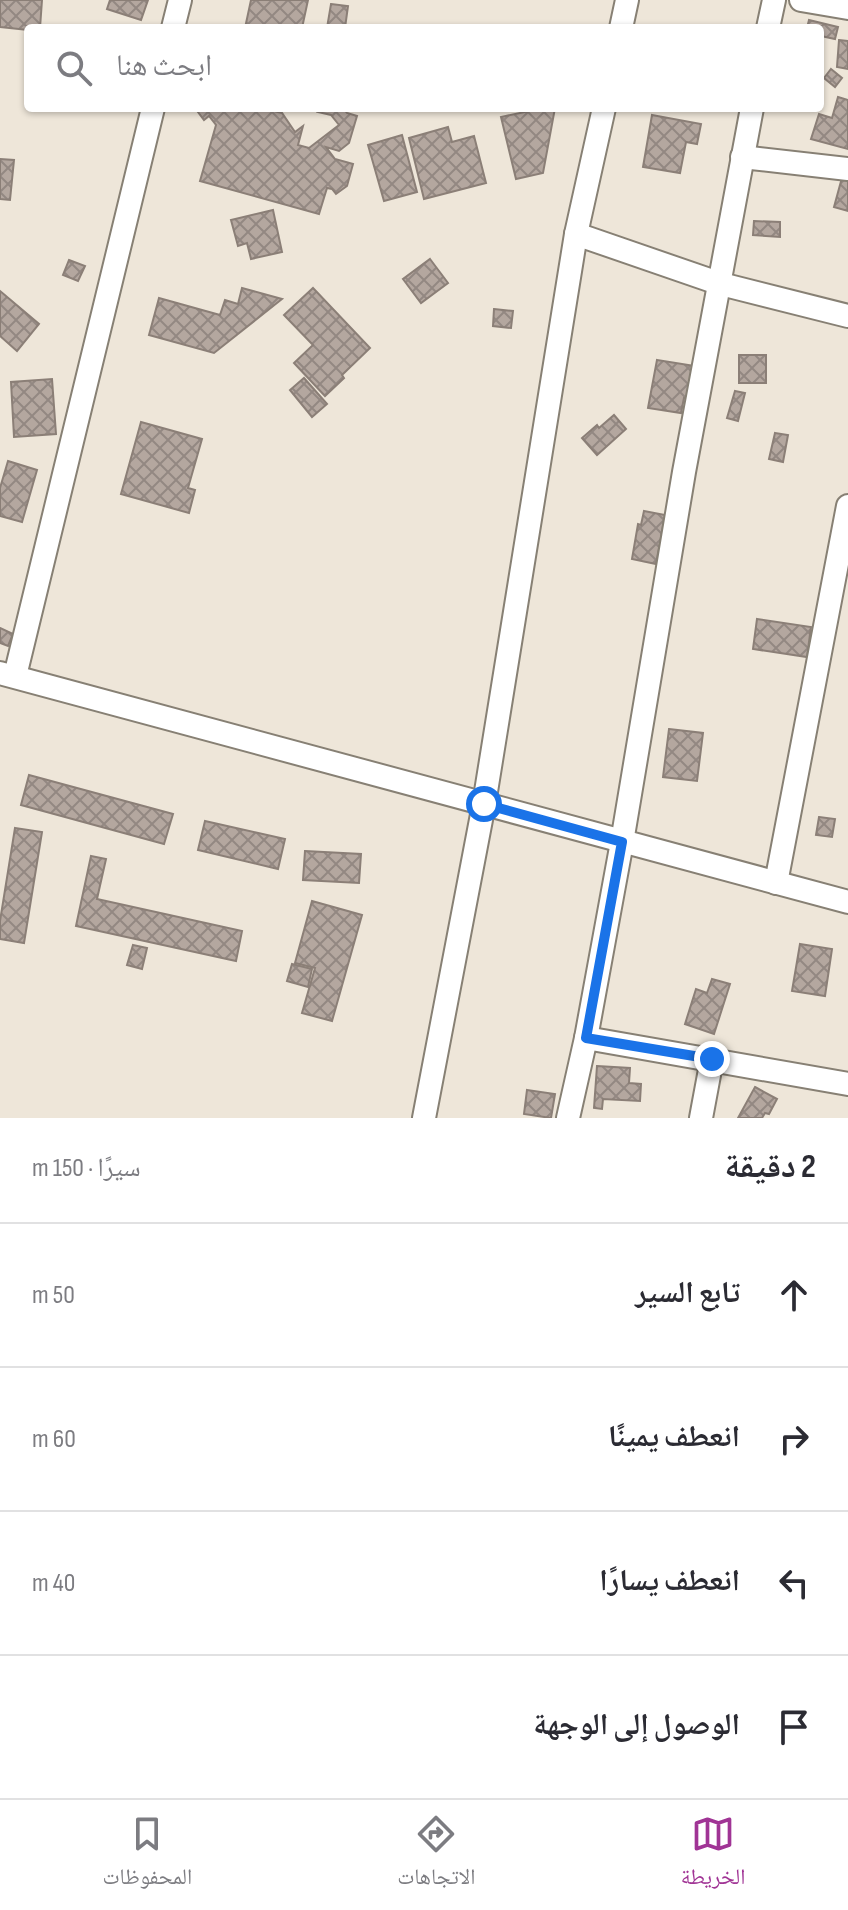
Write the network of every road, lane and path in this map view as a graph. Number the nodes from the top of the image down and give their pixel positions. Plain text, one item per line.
1 (180, 0) edge
2 (627, 0) edge
3 (774, 0) edge
4 (801, 0) edge
5 (848, 8) edge
6 (174, 24) edge
7 (622, 24) edge
8 (769, 24) edge
9 (152, 112) edge
10 (603, 112) edge
11 (751, 112) edge
12 (742, 157) junction
13 (848, 169) edge
14 (576, 234) junction
15 (721, 284) junction
16 (848, 316) edge
17 (847, 516) edge
18 (8, 675) edge
19 (484, 804) junction
20 (622, 842) junction
21 (776, 883) junction
22 (848, 902) edge
23 (586, 1038) junction
24 (712, 1059) junction
25 (848, 1084) edge
26 (424, 1118) edge
27 (568, 1118) edge
28 (701, 1118) edge

1 - 6 street
2 - 7 street
3 - 8 street
4 - 5 street
9 - 18 street
10 - 14 street
11 - 12 street
12 - 13 street
12 - 15 street
14 - 15 street
14 - 19 street
15 - 16 street
15 - 20 street
17 - 21 street
18 - 19 street
19 - 20 street
19 - 26 street
20 - 21 street
20 - 23 street
21 - 22 street
23 - 24 street
23 - 27 street
24 - 25 street
24 - 28 street

